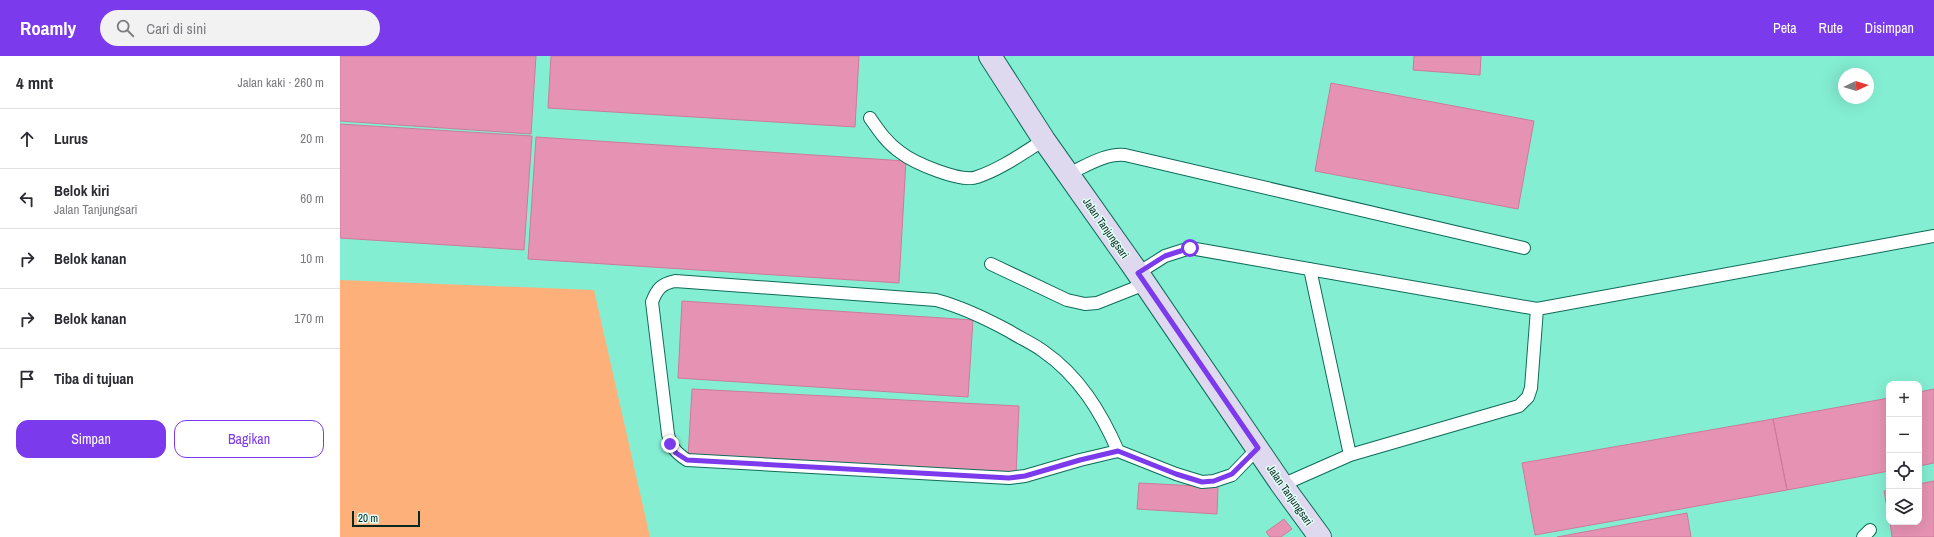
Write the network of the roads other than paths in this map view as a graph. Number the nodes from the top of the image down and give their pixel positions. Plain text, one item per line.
1 (990, 56) edge
2 (870, 118) dead end
3 (1044, 140) junction
4 (1068, 174) junction
5 (1934, 236) edge
6 (1524, 248) dead end
7 (991, 264) dead end
8 (1310, 269) junction
9 (1142, 279) junction
10 (1537, 309) junction
11 (1258, 448) junction
12 (1118, 451) junction
13 (1350, 455) junction
14 (1282, 485) junction
15 (1320, 537) edge

1 - 3 main road, Jalan Tanjungsari
2 - 3 lane
3 - 4 main road, Jalan Tanjungsari
4 - 6 lane
4 - 9 main road, Jalan Tanjungsari
5 - 10 lane
7 - 9 lane
8 - 9 lane
8 - 10 lane
8 - 13 lane
9 - 11 main road, Jalan Tanjungsari
10 - 13 lane
11 - 12 lane
11 - 14 main road, Jalan Tanjungsari
12 - 12 lane
13 - 14 lane
14 - 15 main road, Jalan Tanjungsari

